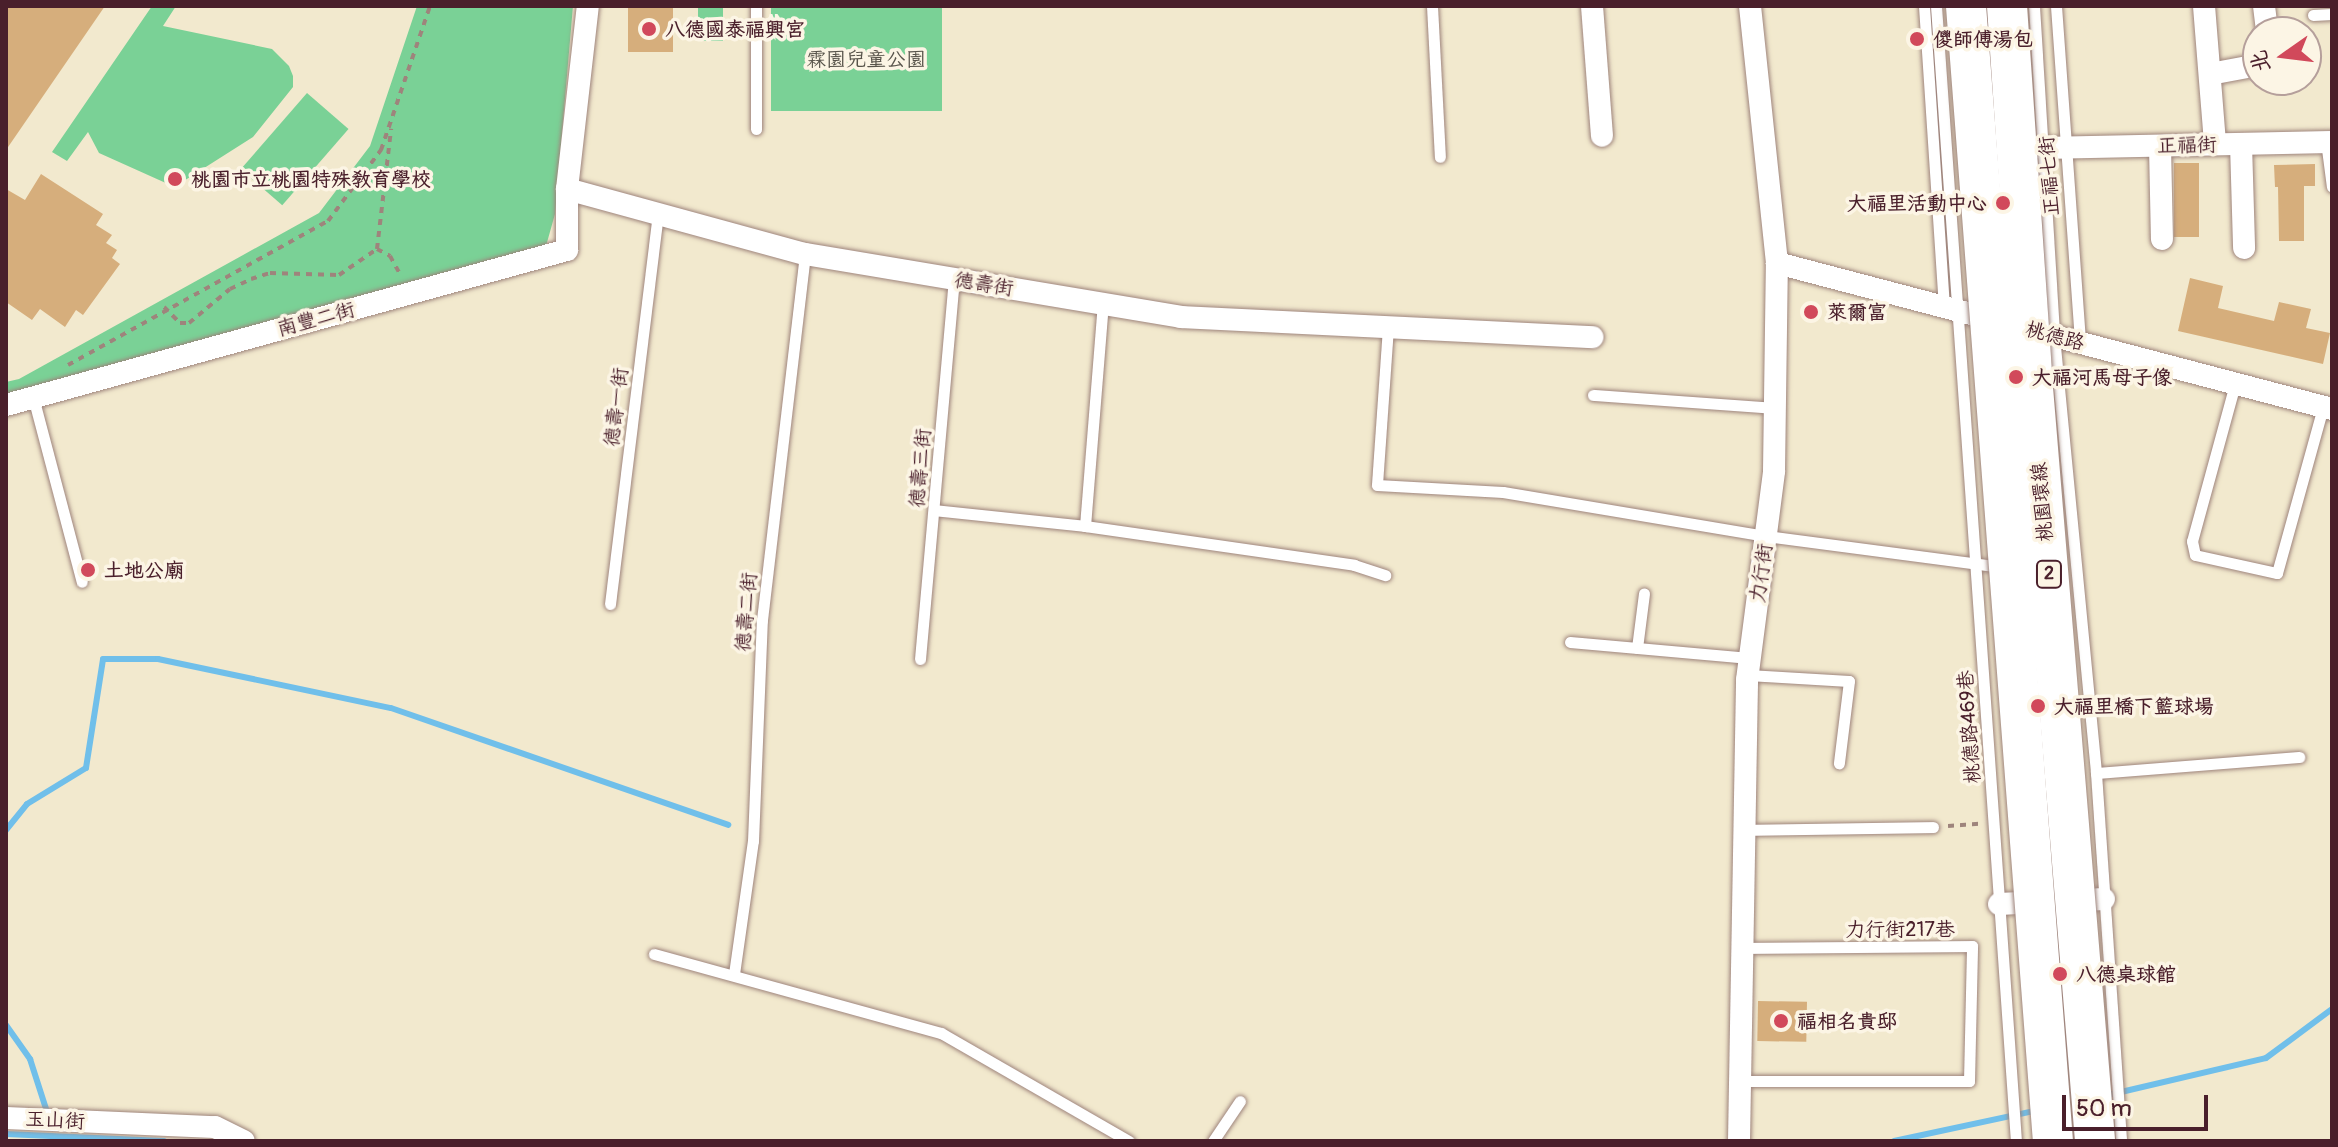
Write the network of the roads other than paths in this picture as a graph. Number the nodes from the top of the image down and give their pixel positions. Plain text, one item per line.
1 (588, 6) edge
2 (756, 6) edge
3 (1432, 6) edge
4 (1592, 6) edge
5 (1750, 6) edge
6 (1924, 6) edge
7 (1936, 6) edge
8 (1966, 6) edge
9 (2007, 6) edge
10 (2034, 6) edge
11 (2056, 6) edge
12 (2204, 6) edge
13 (2332, 14) edge
14 (2313, 15) dead end
15 (2242, 68) edge
16 (2210, 74) junction
17 (756, 129) dead end
18 (1602, 136) dead end
19 (2329, 142) edge
20 (2215, 144) junction
21 (2241, 144) junction
22 (2160, 146) junction
23 (2042, 148) junction
24 (2065, 148) junction
25 (1440, 157) dead end
26 (2332, 187) edge
27 (567, 189) junction
28 (658, 214) junction
29 (2162, 239) dead end
30 (2244, 248) dead end
31 (805, 254) junction
32 (1777, 263) junction
33 (954, 279) junction
34 (1103, 304) junction
35 (1951, 309) junction
36 (1388, 327) junction
37 (2054, 336) junction
38 (1593, 337) dead end
39 (2080, 343) junction
40 (2235, 384) junction
41 (1593, 395) dead end
42 (33, 397) junction
43 (6, 405) edge
44 (1774, 408) junction
45 (2327, 408) edge
46 (934, 510) junction
47 (1085, 526) junction
48 (1766, 536) junction
49 (1976, 564) junction
50 (2019, 569) dead end
51 (2033, 571) dead end
52 (1385, 575) dead end
53 (2077, 576) junction
54 (82, 582) dead end
55 (1644, 593) dead end
56 (610, 604) dead end
57 (1570, 642) dead end
58 (1637, 648) junction
59 (920, 659) dead end
60 (1748, 667) junction
61 (2299, 757) dead end
62 (1839, 763) dead end
63 (2096, 773) junction
64 (1933, 827) road end
65 (1744, 830) junction
66 (2104, 899) junction
67 (1999, 904) junction
68 (1742, 948) junction
69 (654, 954) dead end
70 (734, 974) junction
71 (1740, 1081) junction
72 (1240, 1101) dead end
73 (6, 1118) edge
74 (244, 1141) edge
75 (1129, 1141) edge
76 (1213, 1141) edge
77 (1739, 1141) edge
78 (2016, 1141) edge
79 (2053, 1141) edge
80 (2095, 1141) edge
81 (2121, 1141) edge

1 - 27 street
2 - 17 lane
3 - 25 lane
4 - 18 street
5 - 32 street, 力行街
6 - 35 lane
7 - 35 lane
8 - 79 highway, 桃園環線 / 2, bridge
9 - 80 highway, 桃園環線 / 2, bridge
10 - 23 lane
11 - 24 lane, 正福七街
12 - 16 street
13 - 14 lane
15 - 16 street
16 - 20 street
19 - 21 street, 正福街
19 - 26 lane
20 - 21 street, 正福街
20 - 22 street, 正福街
21 - 30 street
22 - 24 street, 正福街
22 - 29 street
23 - 24 street, 正福街
23 - 37 lane
24 - 39 lane, 正福七街
27 - 28 street, 德壽街
27 - 42 street, 南豐二街
28 - 31 street, 德壽街
28 - 56 lane, 德壽一街
31 - 33 street, 德壽街
31 - 70 lane, 德壽二街
32 - 35 street, 桃德路
32 - 44 street, 力行街
33 - 34 street, 德壽街
33 - 46 lane, 德壽三街
34 - 36 street, 德壽街
34 - 47 lane
35 - 37 street, 桃德路
35 - 49 lane, 桃德路469巷
36 - 38 street, 德壽街
36 - 48 lane
37 - 39 street, 桃德路
37 - 53 lane
39 - 40 street, 桃德路
40 - 45 street, 桃德路
40 - 45 lane
41 - 44 lane
42 - 43 street, 南豐二街
42 - 54 lane
44 - 48 street, 力行街
46 - 47 lane
46 - 59 lane, 德壽三街
47 - 52 lane
48 - 49 lane
48 - 60 street, 力行街
49 - 50 lane
49 - 67 lane, 桃德路469巷
51 - 53 lane
53 - 63 lane
55 - 58 lane
57 - 58 lane
58 - 60 lane
60 - 62 lane
60 - 65 street, 力行街
61 - 63 lane
63 - 66 lane
64 - 65 lane
65 - 68 street, 力行街
66 - 67 street
66 - 81 lane
67 - 78 lane, 桃德路469巷
68 - 71 street, 力行街
68 - 71 lane, 力行街217巷
69 - 70 lane
70 - 75 lane
71 - 77 street, 力行街
72 - 76 lane
73 - 74 street, 玉山街

